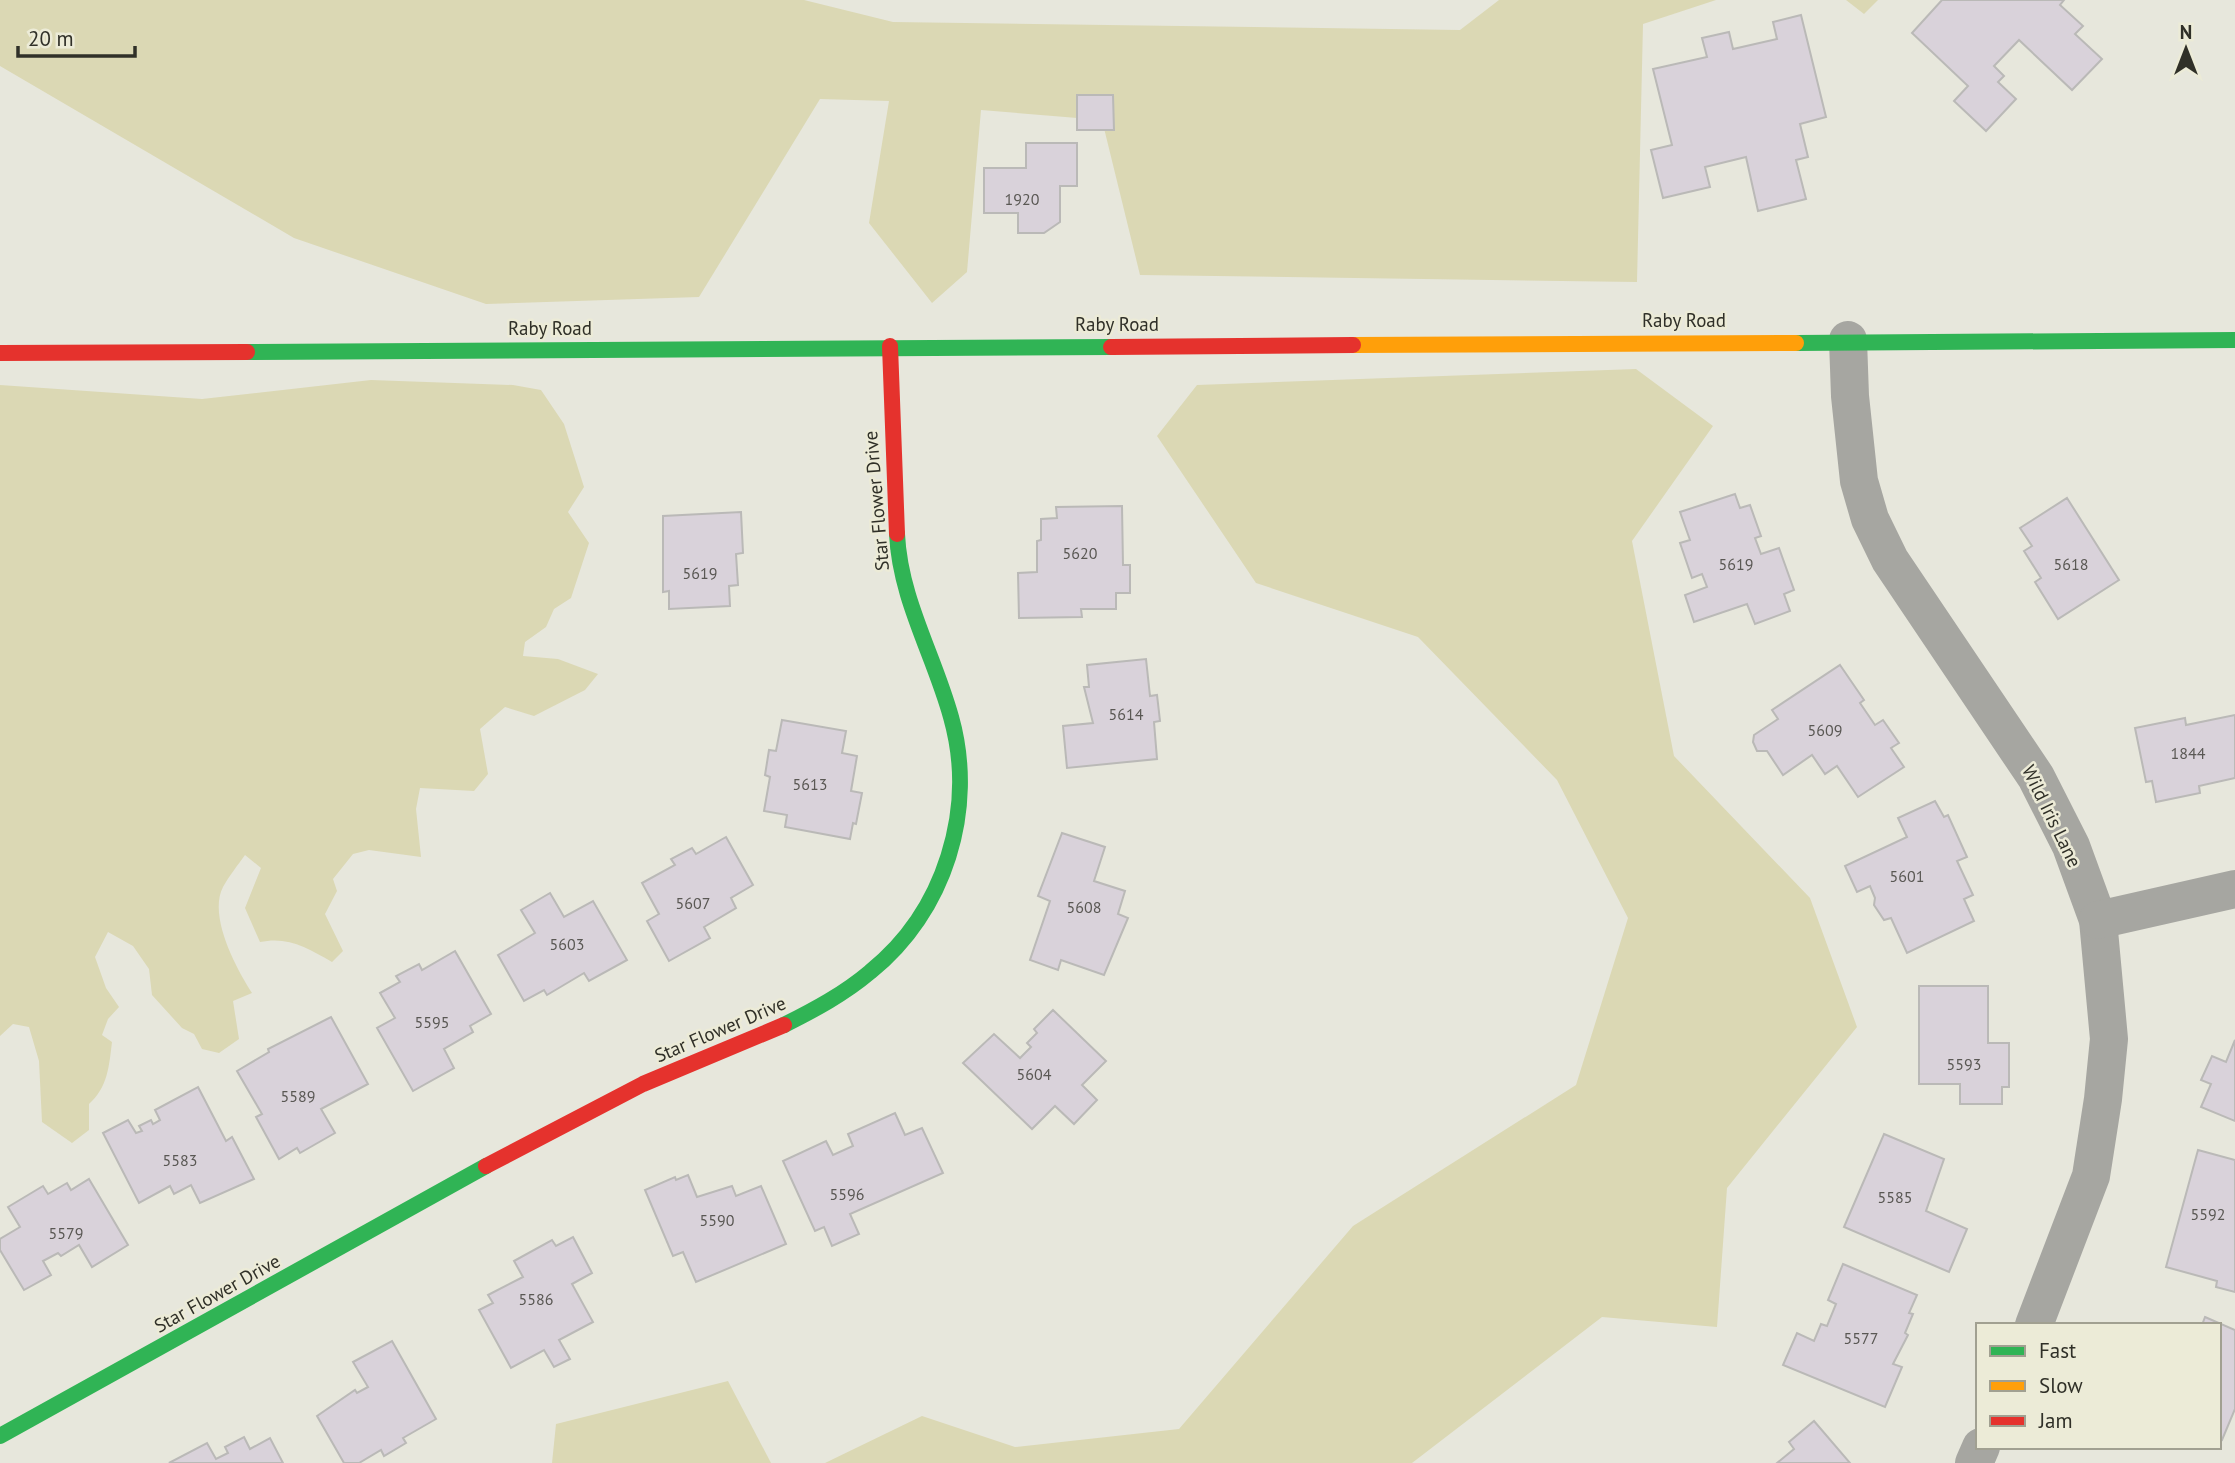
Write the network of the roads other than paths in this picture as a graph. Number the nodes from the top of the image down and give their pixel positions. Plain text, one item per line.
1 (1848, 340) junction
2 (2235, 340) edge
3 (890, 346) junction
4 (0, 353) edge
5 (2235, 889) edge
6 (2098, 920) junction
7 (2035, 1323) edge
8 (0, 1436) edge

1 - 2 street, Raby Road
1 - 3 street, Raby Road
1 - 6 street, Wild Iris Lane
3 - 4 street, Raby Road
3 - 8 street, Star Flower Drive
5 - 6 street
6 - 7 street, Wild Iris Lane

